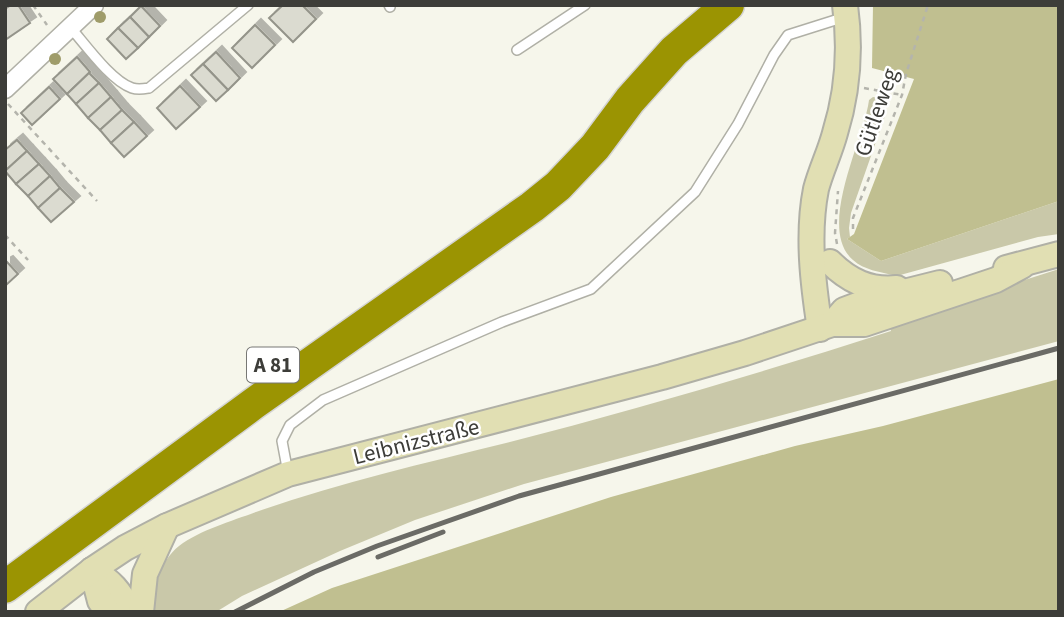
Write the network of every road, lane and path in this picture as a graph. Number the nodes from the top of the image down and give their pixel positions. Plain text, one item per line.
1 (33, 5) edge
2 (93, 5) edge
3 (248, 5) edge
4 (585, 5) edge
5 (704, 5) edge
6 (728, 5) edge
7 (928, 5) edge
8 (846, 11) edge
9 (64, 33) junction
10 (517, 50) dead end
11 (847, 86) junction
12 (5, 89) edge
13 (902, 94) junction
14 (5, 102) edge
15 (97, 201) dead end
16 (813, 225) junction
17 (853, 229) dead end
18 (5, 235) edge
19 (1059, 254) edge
20 (28, 260) dead end
21 (830, 262) junction
22 (1022, 266) junction
23 (936, 284) junction
24 (826, 326) junction
25 (288, 474) junction
26 (167, 526) junction
27 (5, 563) edge
28 (92, 570) junction
29 (5, 587) edge
30 (38, 612) edge
31 (108, 612) edge
32 (130, 612) edge
33 (141, 612) edge

1 - 9 path
2 - 9 street
3 - 9 lane
4 - 10 lane
5 - 27 highway, A 81
6 - 29 highway, A 81
7 - 13 path, Gütleweg
8 - 11 street
8 - 25 lane
9 - 12 street
11 - 13 path
11 - 16 street
13 - 17 path, Gütleweg
14 - 15 path
16 - 21 street
16 - 24 street
18 - 20 path
19 - 22 street
21 - 23 street
21 - 24 street
22 - 23 street
22 - 24 street
23 - 24 street
24 - 25 street, Leibnizstraße
25 - 26 street, Leibnizstraße
26 - 28 street, Leibnizstraße
26 - 33 street
28 - 30 street, Leibnizstraße
28 - 31 street
28 - 32 street

